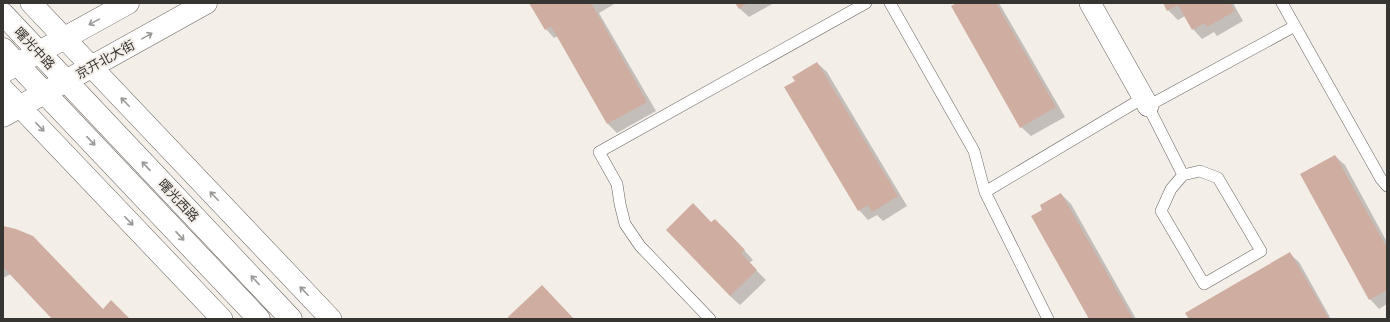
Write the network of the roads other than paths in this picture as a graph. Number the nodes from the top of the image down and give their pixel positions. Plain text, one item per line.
1 (31, 3) edge
2 (128, 3) edge
3 (206, 3) edge
4 (866, 3) edge
5 (890, 3) edge
6 (1090, 3) edge
7 (1282, 3) edge
8 (3, 14) edge
9 (1295, 26) junction
10 (64, 38) junction
11 (39, 52) junction
12 (8, 62) edge
13 (91, 67) junction
14 (66, 81) junction
15 (3, 89) edge
16 (45, 93) junction
17 (1146, 102) junction
18 (12, 111) edge
19 (1183, 175) junction
20 (1387, 186) edge
21 (985, 192) junction
22 (222, 319) edge
23 (259, 319) edge
24 (291, 319) edge
25 (331, 319) edge
26 (710, 319) edge
27 (1048, 319) edge

1 - 10 street
2 -> 10 main road
13 -> 3 main road, 京开北大街
4 - 26 lane
5 - 21 lane
6 - 17 street
7 - 9 lane
8 - 11 main road, 曙光中路
9 - 17 lane
9 - 20 lane
10 - 11 main road
10 - 13 street
11 - 12 main road
11 - 14 main road, 曙光中路
12 - 16 main road, 曙光中路
13 - 14 main road, 京开北大街
25 -> 13 street
14 - 16 main road, 京开北大街
24 -> 14 main road, 曙光西路
15 - 18 street
16 - 18 main road, 京开北大街
16 -> 23 main road, 曙光西路
17 - 19 lane
17 - 21 lane
18 -> 22 street
19 - 19 lane
21 - 27 lane

